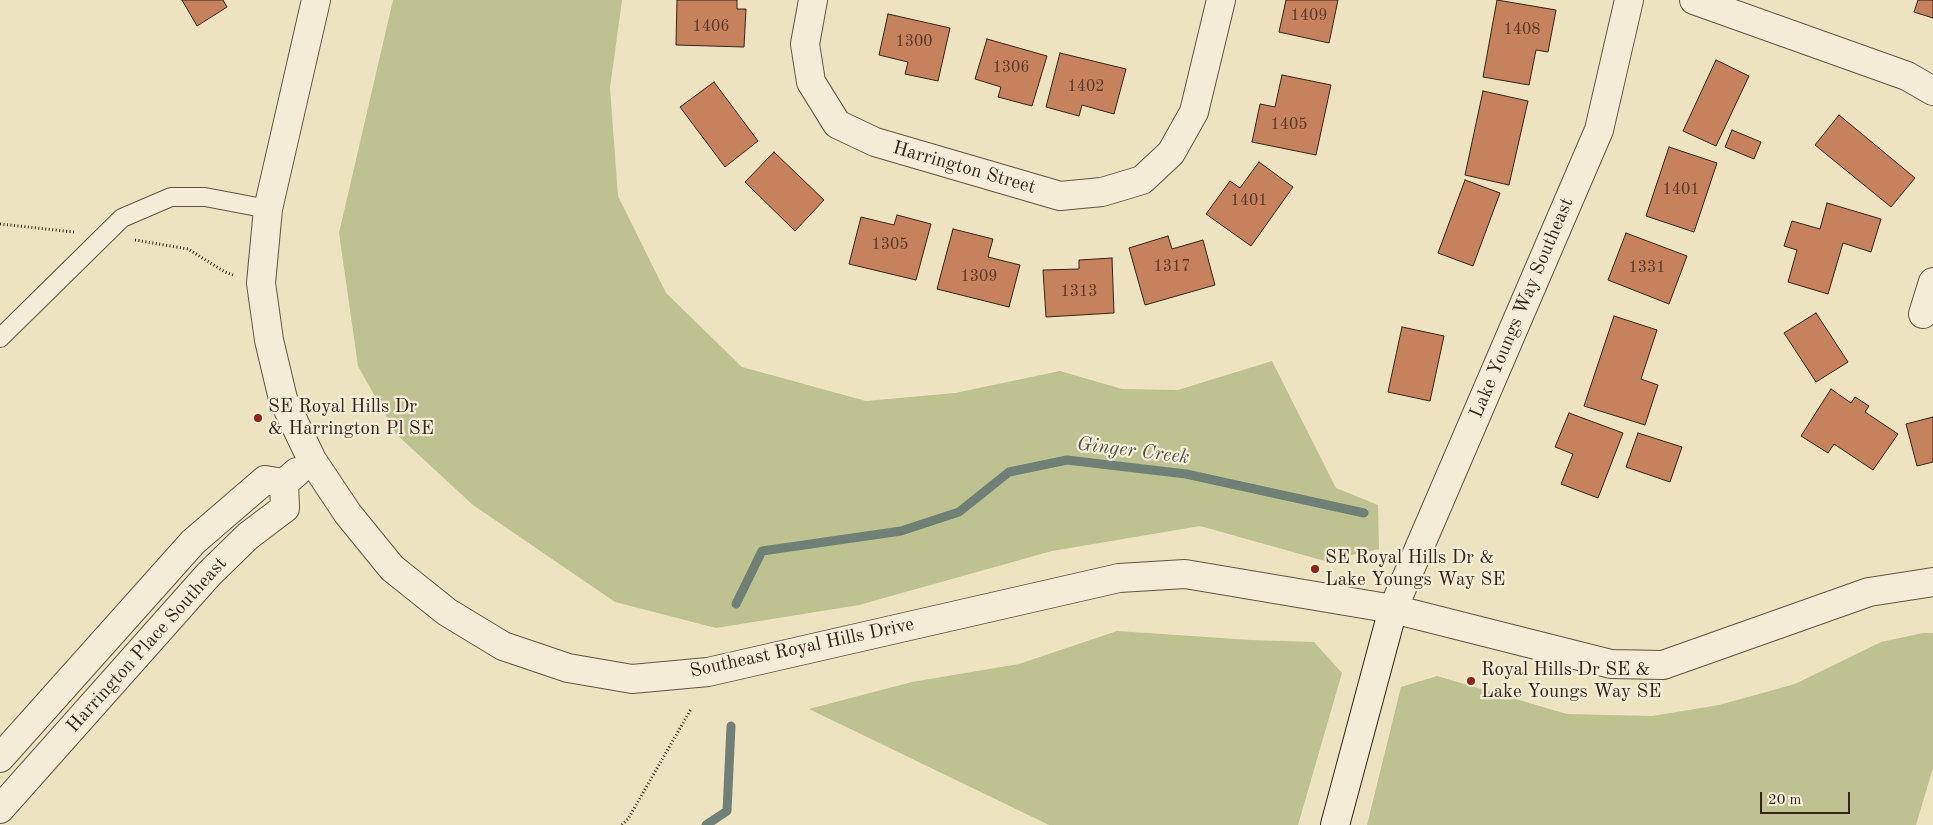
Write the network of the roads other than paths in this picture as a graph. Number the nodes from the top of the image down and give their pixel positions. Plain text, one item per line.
1 (316, 0) edge
2 (813, 0) edge
3 (1220, 0) edge
4 (1629, 0) edge
5 (1694, 0) edge
6 (1933, 91) edge
7 (268, 209) junction
8 (1933, 282) edge
9 (1923, 314) dead end
10 (0, 338) edge
11 (312, 460) junction
12 (284, 483) junction
13 (1933, 582) edge
14 (1393, 609) junction
15 (0, 758) edge
16 (0, 809) edge
17 (1335, 825) edge

1 - 7 street, Southeast Royal Hills Drive
2 - 3 street, Harrington Street
4 - 14 street, Lake Youngs Way Southeast
5 - 6 street
7 - 10 lane
7 - 11 street, Southeast Royal Hills Drive
8 - 9 street
11 - 12 street
11 - 14 street, Southeast Royal Hills Drive
12 - 15 street, Harrington Place Southeast
12 - 16 street, Harrington Place Southeast
13 - 14 street, Southeast Royal Hills Drive
14 - 17 street, Lake Youngs Way Southeast

